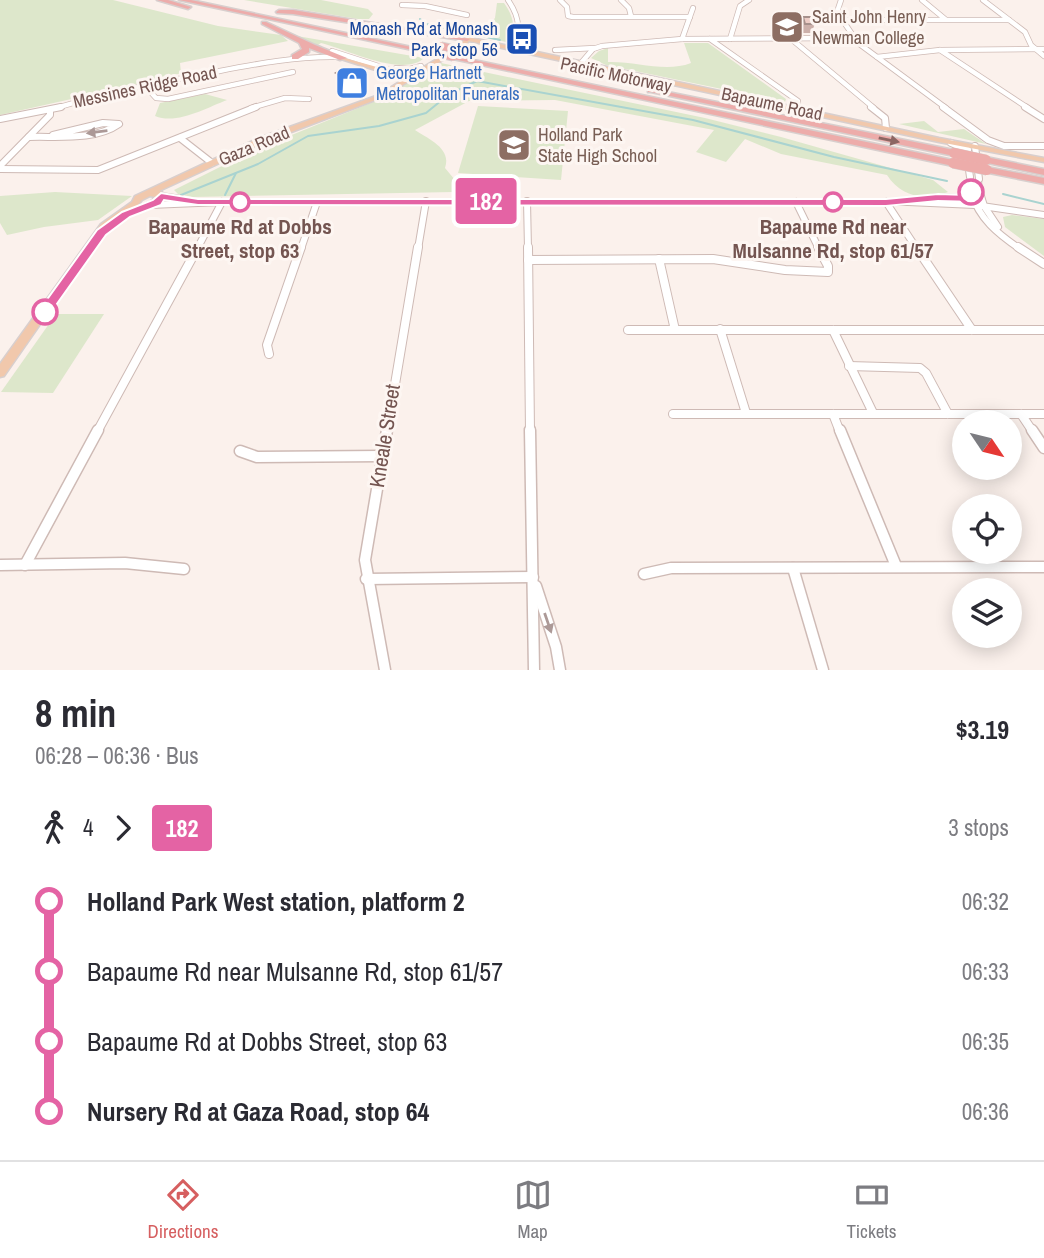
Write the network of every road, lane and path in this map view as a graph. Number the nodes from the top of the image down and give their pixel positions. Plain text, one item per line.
1 (160, 0) edge
2 (182, 0) edge
3 (217, 0) edge
4 (428, 0) edge
5 (508, 0) edge
6 (560, 0) edge
7 (621, 0) edge
8 (749, 0) edge
9 (841, 0) edge
10 (922, 0) edge
11 (983, 0) edge
12 (402, 5) dead end
13 (425, 6) junction
14 (692, 8) dead end
15 (279, 12) junction
16 (467, 15) dead end
17 (631, 16) junction
18 (690, 17) junction
19 (945, 19) junction
20 (841, 20) junction
21 (1009, 20) junction
22 (790, 38) junction
23 (853, 38) junction
24 (467, 39) junction
25 (682, 39) junction
26 (710, 39) junction
27 (730, 39) junction
28 (302, 42) junction
29 (500, 46) junction
30 (462, 48) junction
31 (510, 48) junction
32 (596, 48) junction
33 (1035, 49) junction
34 (1044, 49) edge
35 (555, 50) dead end
36 (940, 50) junction
37 (323, 51) junction
38 (293, 57) junction
39 (877, 57) junction
40 (1044, 57) edge
41 (343, 58) junction
42 (371, 63) junction
43 (581, 63) junction
44 (421, 66) junction
45 (296, 72) dead end
46 (390, 73) junction
47 (408, 77) junction
48 (145, 86) junction
49 (380, 91) junction
50 (309, 99) dead end
51 (50, 110) junction
52 (798, 110) junction
53 (330, 115) junction
54 (0, 119) edge
55 (1044, 119) edge
56 (886, 128) junction
57 (53, 135) junction
58 (29, 137) junction
59 (180, 138) junction
60 (1044, 146) edge
61 (972, 147) junction
62 (953, 158) junction
63 (1044, 160) edge
64 (212, 163) junction
65 (986, 165) junction
66 (0, 168) edge
67 (1044, 172) edge
68 (970, 177) tunnel mouth
69 (979, 179) tunnel mouth
70 (178, 180) junction
71 (1044, 181) edge
72 (149, 193) junction
73 (160, 195) junction
74 (977, 199) junction
75 (426, 201) junction
76 (527, 201) junction
77 (198, 202) junction
78 (222, 202) junction
79 (317, 202) junction
80 (796, 202) junction
81 (886, 202) junction
82 (908, 202) junction
83 (956, 204) junction
84 (143, 205) junction
85 (1006, 209) junction
86 (1044, 215) edge
87 (991, 223) junction
88 (659, 259) junction
89 (528, 260) junction
90 (1044, 264) edge
91 (628, 330) dead end
92 (675, 330) junction
93 (720, 330) junction
94 (832, 330) junction
95 (972, 330) junction
96 (1044, 330) edge
97 (269, 354) dead end
98 (849, 366) junction
99 (0, 373) edge
100 (746, 413) junction
101 (873, 413) junction
102 (673, 414) dead end
103 (833, 414) junction
104 (948, 414) junction
105 (952, 414) edge
106 (1022, 414) edge
107 (1044, 414) edge
108 (1022, 416) edge
109 (1044, 449) edge
110 (240, 451) dead end
111 (382, 456) junction
112 (0, 565) edge
113 (25, 565) junction
114 (896, 566) junction
115 (793, 568) junction
116 (1044, 568) edge
117 (184, 569) dead end
118 (644, 574) dead end
119 (533, 577) junction
120 (366, 579) junction
121 (385, 670) edge
122 (534, 670) edge
123 (560, 670) edge
124 (823, 670) edge

1 - 28 highway
2 - 62 highway, Pacific Motorway, bridge
3 - 15 highway, Pacific Motorway
4 - 13 street
5 - 31 street
6 - 17 street
7 - 17 street
8 - 27 street
9 - 20 street
10 - 19 street
11 - 21 street
12 - 13 street
13 - 16 street
14 - 18 street
15 - 24 highway
15 - 30 highway, Pacific Motorway, bridge
17 - 18 street
18 - 25 street
19 - 20 street
19 - 21 street
20 - 23 street
21 - 33 street
22 - 23 street
22 - 27 street
22 - 56 street
23 - 39 street
24 - 29 main road, Bapaume Road
24 - 30 main road, Gaza Road
24 - 44 main road, Gaza Road
25 - 26 street
25 - 32 street
26 - 27 street
26 - 52 street
28 - 37 highway
28 - 38 highway
29 - 30 main road, Bapaume Road
29 - 31 main road, Bapaume Road
30 - 47 main road, Gaza Road
30 -> 62 highway, Pacific Motorway
31 - 43 main road, Bapaume Road
32 - 35 street
32 - 43 street
33 - 34 street
33 - 36 street
33 - 40 street
36 - 39 street
36 - 55 street
37 - 38 street, Messines Ridge Road
37 - 41 highway
37 - 42 street, Messines Ridge Road
38 - 41 street, Messines Ridge Road
38 - 48 street, Messines Ridge Road
39 - 60 street
41 - 46 main road, Messines Ridge Road
42 - 44 street
42 - 47 street
43 - 52 main road, Bapaume Road
44 - 47 main road, Gaza Road
45 - 48 street
46 - 47 main road, Messines Ridge Road
46 - 49 main road
47 - 49 main road, Gaza Road
47 - 53 main road, Gaza Road
48 - 51 street, Messines Ridge Road
49 - 53 main road, Gaza Road
50 - 59 street
51 - 54 street, Messines Ridge Road
51 - 58 street
52 - 56 main road, Bapaume Road
53 - 64 main road, Gaza Road
56 - 61 main road, Bapaume Road
57 -> 57 street
57 - 58 street
58 - 66 street
59 - 64 street
59 - 66 street
61 - 63 main road, Bapaume Road
61 - 68 street
61 - 69 street
62 - 65 highway, Pacific Motorway, bridge
64 - 70 main road, Gaza Road
65 - 67 highway, Pacific Motorway
65 - 71 highway, Pacific Motorway
70 - 72 main road, Gaza Road
70 - 73 main road, Gaza Road
72 - 73 main road
72 - 84 main road, Gaza Road
73 - 77 street
73 - 84 main road, Gaza Road
74 - 82 street
74 - 83 street
74 - 85 street
74 - 87 street
75 - 76 street
75 - 79 street
75 - 111 street, Kneale Street
76 - 80 street
76 - 89 street
77 - 78 street
77 - 84 street
78 - 79 street
78 - 113 street
79 - 97 street
80 - 81 street
80 - 88 street
81 - 82 street
81 - 95 street
82 - 83 street
83 - 87 street
84 - 99 main road
85 - 86 street
85 - 87 street
87 - 90 street
88 - 89 street
88 - 92 street
89 - 119 street
91 - 92 street
92 - 93 street
93 - 94 street
93 - 100 street
94 - 95 street
94 - 98 street
95 - 96 street
98 - 101 street
98 - 104 street
100 - 102 street
100 - 103 street
101 - 103 street
101 - 104 street
103 - 114 street
104 - 105 street
106 - 107 street
108 - 109 street
110 - 111 street
111 - 120 street, Kneale Street
112 - 113 street
113 - 117 street
114 - 115 street
114 - 116 street
115 - 118 street
115 - 124 street
119 - 120 street
119 - 122 street
119 -> 123 street
120 - 121 street, Kneale Street

